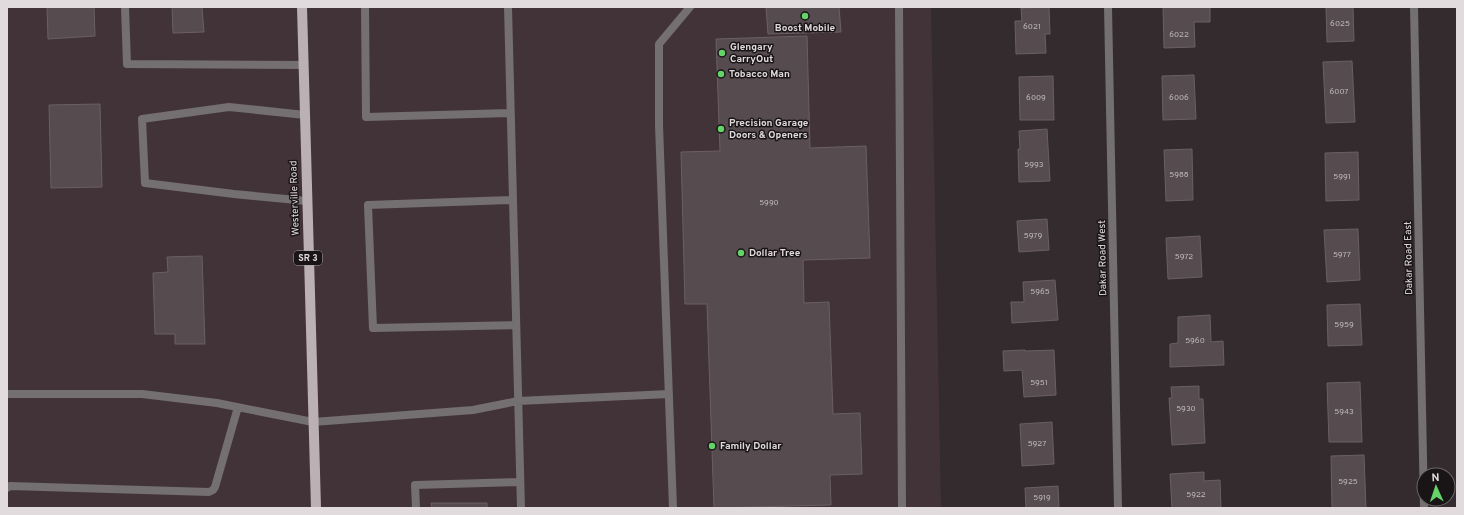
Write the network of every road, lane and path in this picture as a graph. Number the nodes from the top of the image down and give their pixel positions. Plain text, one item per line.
1 (125, 7) edge
2 (302, 7) edge
3 (365, 7) edge
4 (508, 7) edge
5 (690, 7) edge
6 (900, 7) edge
7 (1108, 7) edge
8 (1414, 7) edge
9 (304, 65) junction
10 (510, 113) junction
11 (305, 115) junction
12 (513, 200) junction
13 (307, 201) junction
14 (516, 325) junction
15 (7, 394) edge
16 (669, 394) junction
17 (518, 401) junction
18 (238, 407) junction
19 (313, 422) junction
20 (520, 482) junction
21 (7, 488) edge
22 (316, 508) edge
23 (416, 508) edge
24 (521, 508) edge
25 (673, 508) edge
26 (902, 508) edge
27 (1118, 508) edge
28 (1424, 508) edge

1 - 9 street
2 - 9 main road, Westerville Road / SR 3
3 - 10 street
4 - 10 street
5 - 16 street
6 - 26 street
7 - 27 street, Dakar Road West
8 - 28 street, Dakar Road East
9 - 11 main road, Westerville Road / SR 3
10 - 12 street
11 - 13 main road, Westerville Road / SR 3
11 - 13 street
12 - 14 street
12 - 14 street
13 - 19 main road, Westerville Road / SR 3
14 - 17 street
15 - 18 street
16 - 17 street
16 - 25 street
17 - 19 street
17 - 20 street
18 - 19 street
18 - 21 street
19 - 22 main road, Westerville Road / SR 3
20 - 23 street
20 - 24 street

